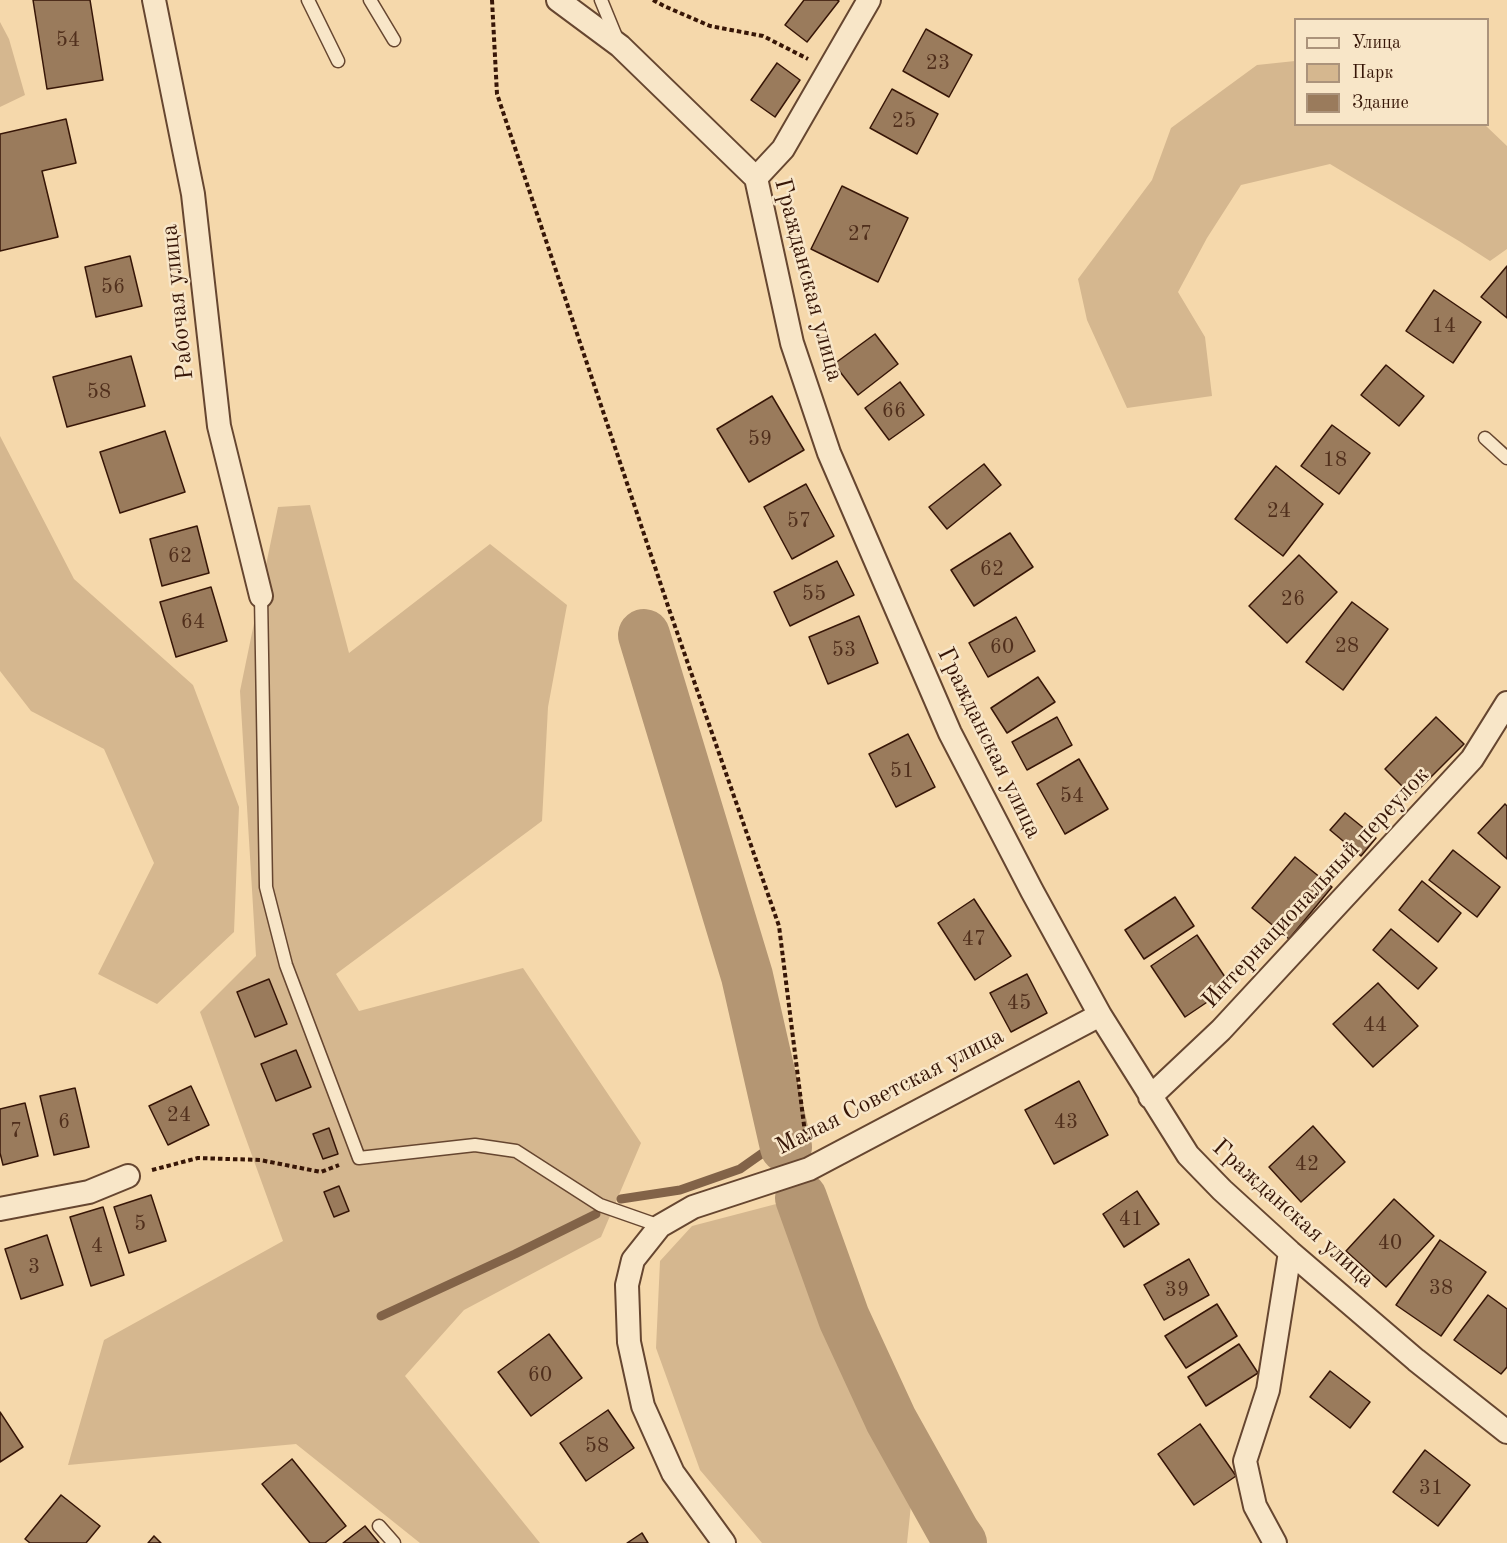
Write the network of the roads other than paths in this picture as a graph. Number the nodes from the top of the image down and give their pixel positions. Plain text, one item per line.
1 (154, 0) edge
2 (308, 0) edge
3 (370, 0) edge
4 (558, 0) edge
5 (602, 0) edge
6 (870, 0) edge
7 (394, 40) dead end
8 (620, 46) junction
9 (338, 62) dead end
10 (756, 178) junction
11 (1485, 438) dead end
12 (1507, 458) edge
13 (261, 596) joint
14 (1507, 703) edge
15 (1100, 1015) junction
16 (1150, 1096) junction
17 (128, 1176) road end
18 (0, 1209) edge
19 (660, 1226) junction
20 (1290, 1252) junction
21 (1507, 1432) edge
22 (379, 1526) dead end
23 (394, 1543) edge
24 (724, 1543) edge
25 (1275, 1543) edge

1 - 13 street, Рабочая улица
2 - 9 lane
3 - 7 lane
4 - 8 street, Гражданская улица
5 - 8 lane
6 - 10 street
8 - 10 street, Гражданская улица
10 - 15 street, Гражданская улица
11 - 12 lane
13 - 19 lane
14 - 16 street, Интернациональный переулок
15 - 16 street, Гражданская улица
15 - 19 street, Малая Советская улица
16 - 20 street, Гражданская улица
17 - 18 street
19 - 24 street, Малая Советская улица
20 - 21 street, Гражданская улица
20 - 25 street
22 - 23 lane

